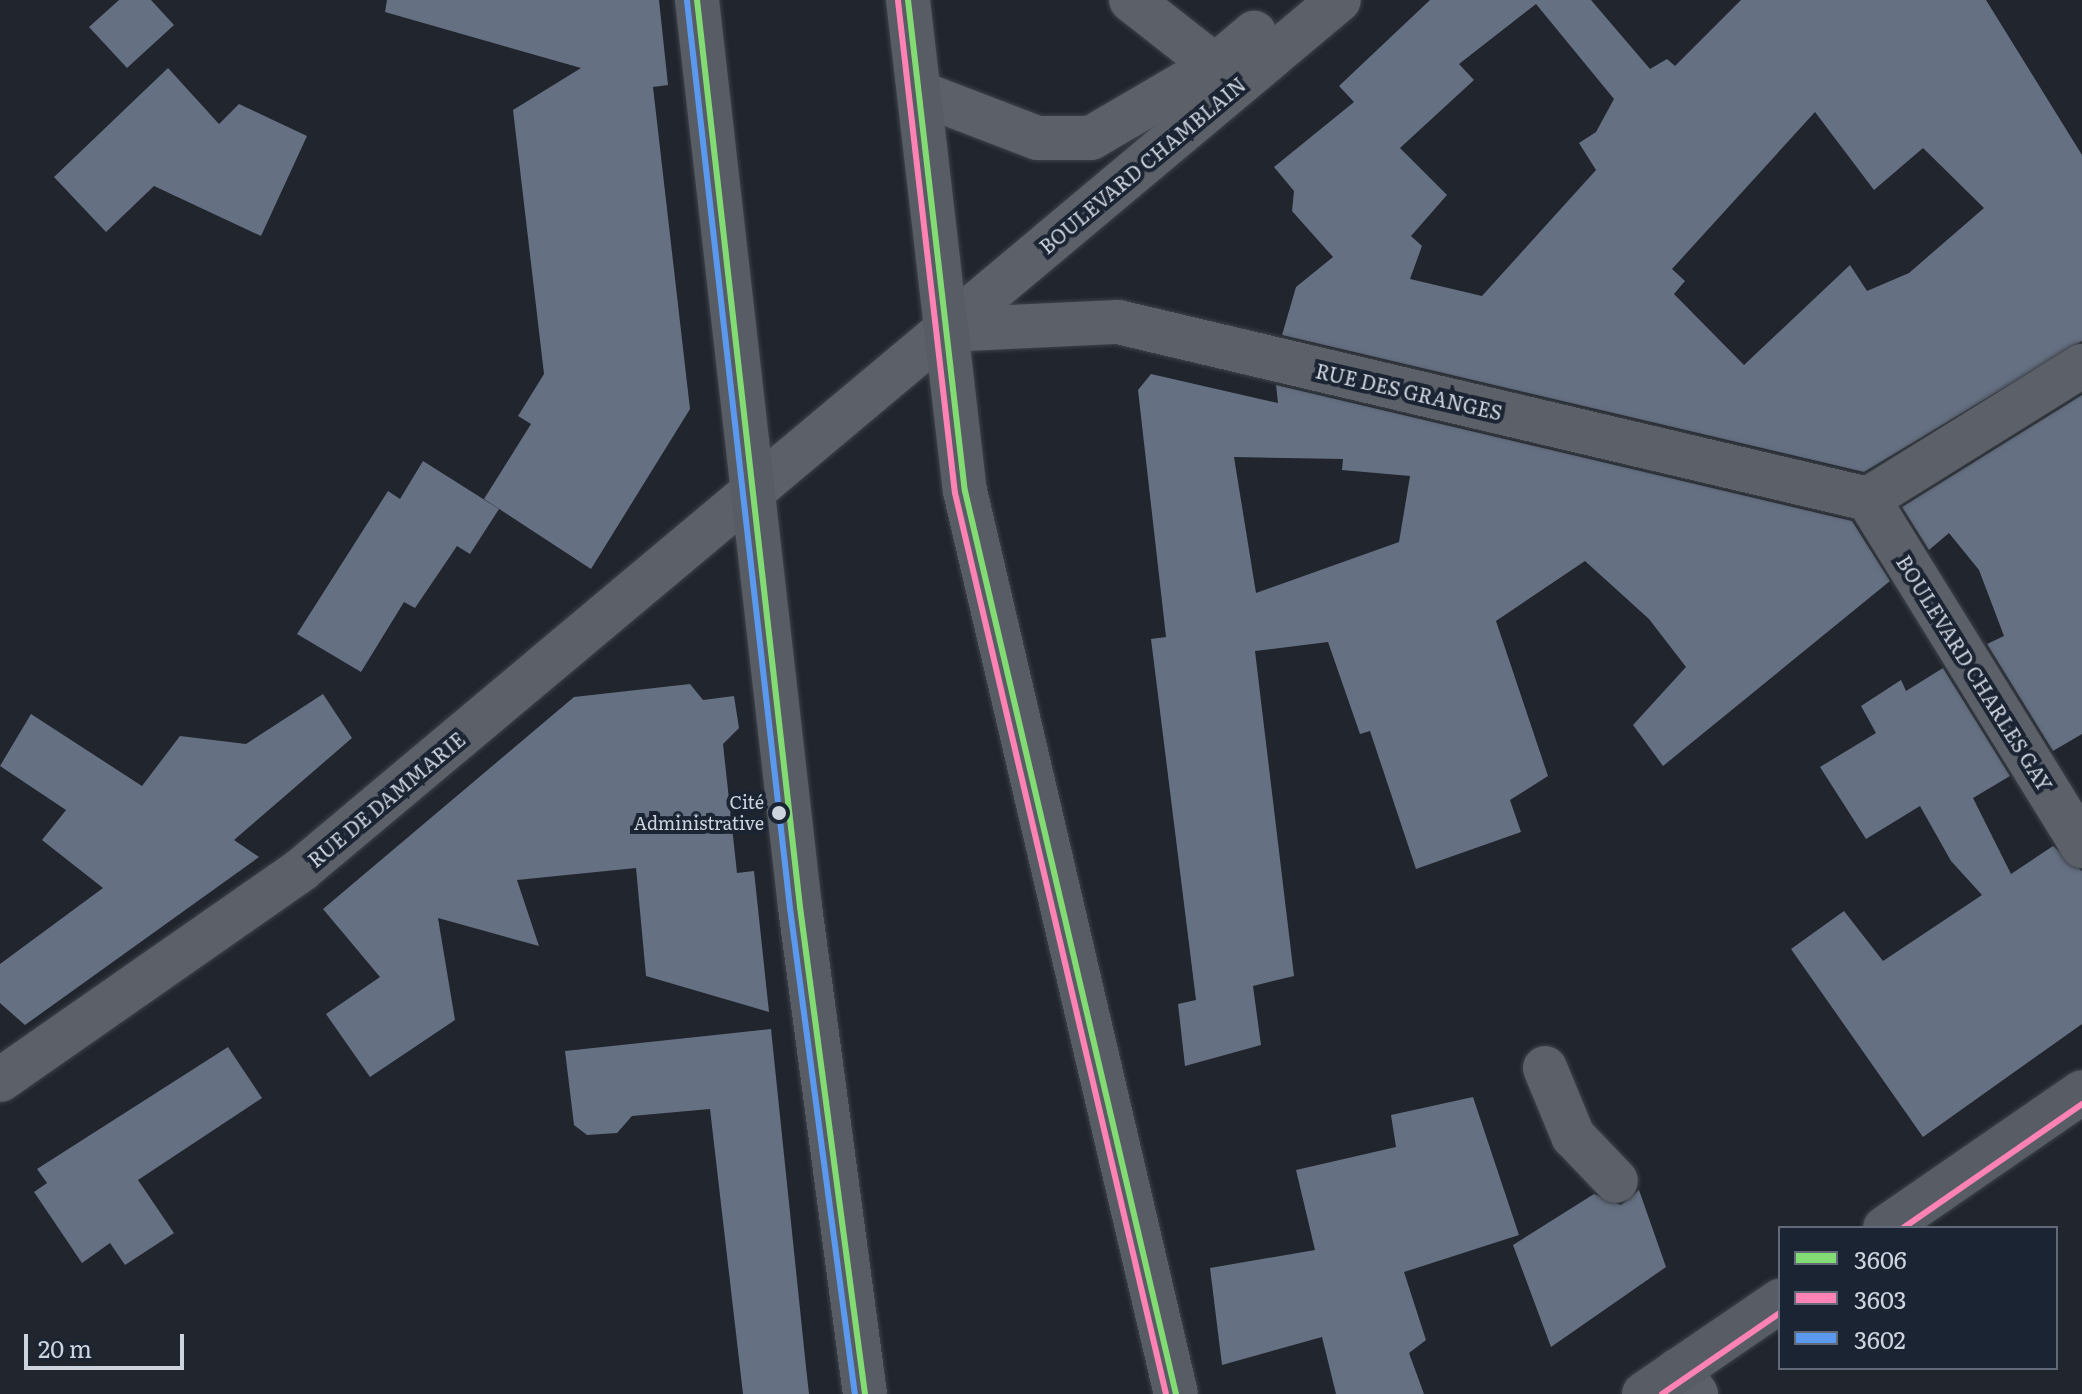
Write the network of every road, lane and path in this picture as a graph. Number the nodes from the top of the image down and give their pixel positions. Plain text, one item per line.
1 (697, 0) edge
2 (908, 0) edge
3 (1131, 0) edge
4 (1293, 0) edge
5 (1339, 0) edge
6 (1227, 75) junction
7 (920, 93) junction
8 (946, 330) junction
9 (2082, 366) edge
10 (755, 495) junction
11 (1868, 499) junction
12 (2082, 846) edge
13 (1545, 1068) dead end
14 (0, 1080) edge
15 (2082, 1092) edge
16 (1616, 1181) dead end
17 (1888, 1226) edge
18 (1778, 1303) edge
19 (1673, 1386) edge
20 (865, 1394) edge
21 (1176, 1394) edge

1 - 10 main road
2 - 7 main road
3 - 6 street
4 - 6 street, BOULEVARD CHAMBLAIN
5 - 6 street, BOULEVARD CHAMBLAIN
6 - 7 street, BOULEVARD CHAMBLAIN
6 - 8 street, BOULEVARD CHAMBLAIN
7 - 8 main road
8 - 10 street, BOULEVARD CHAMBLAIN
8 - 11 street, RUE DES GRANGES
8 - 21 main road
9 - 11 street
10 - 14 street, RUE DE DAMMARIE
10 - 20 main road
11 - 12 street, BOULEVARD CHARLES GAY
13 - 16 street
15 - 17 main road
18 - 19 main road

